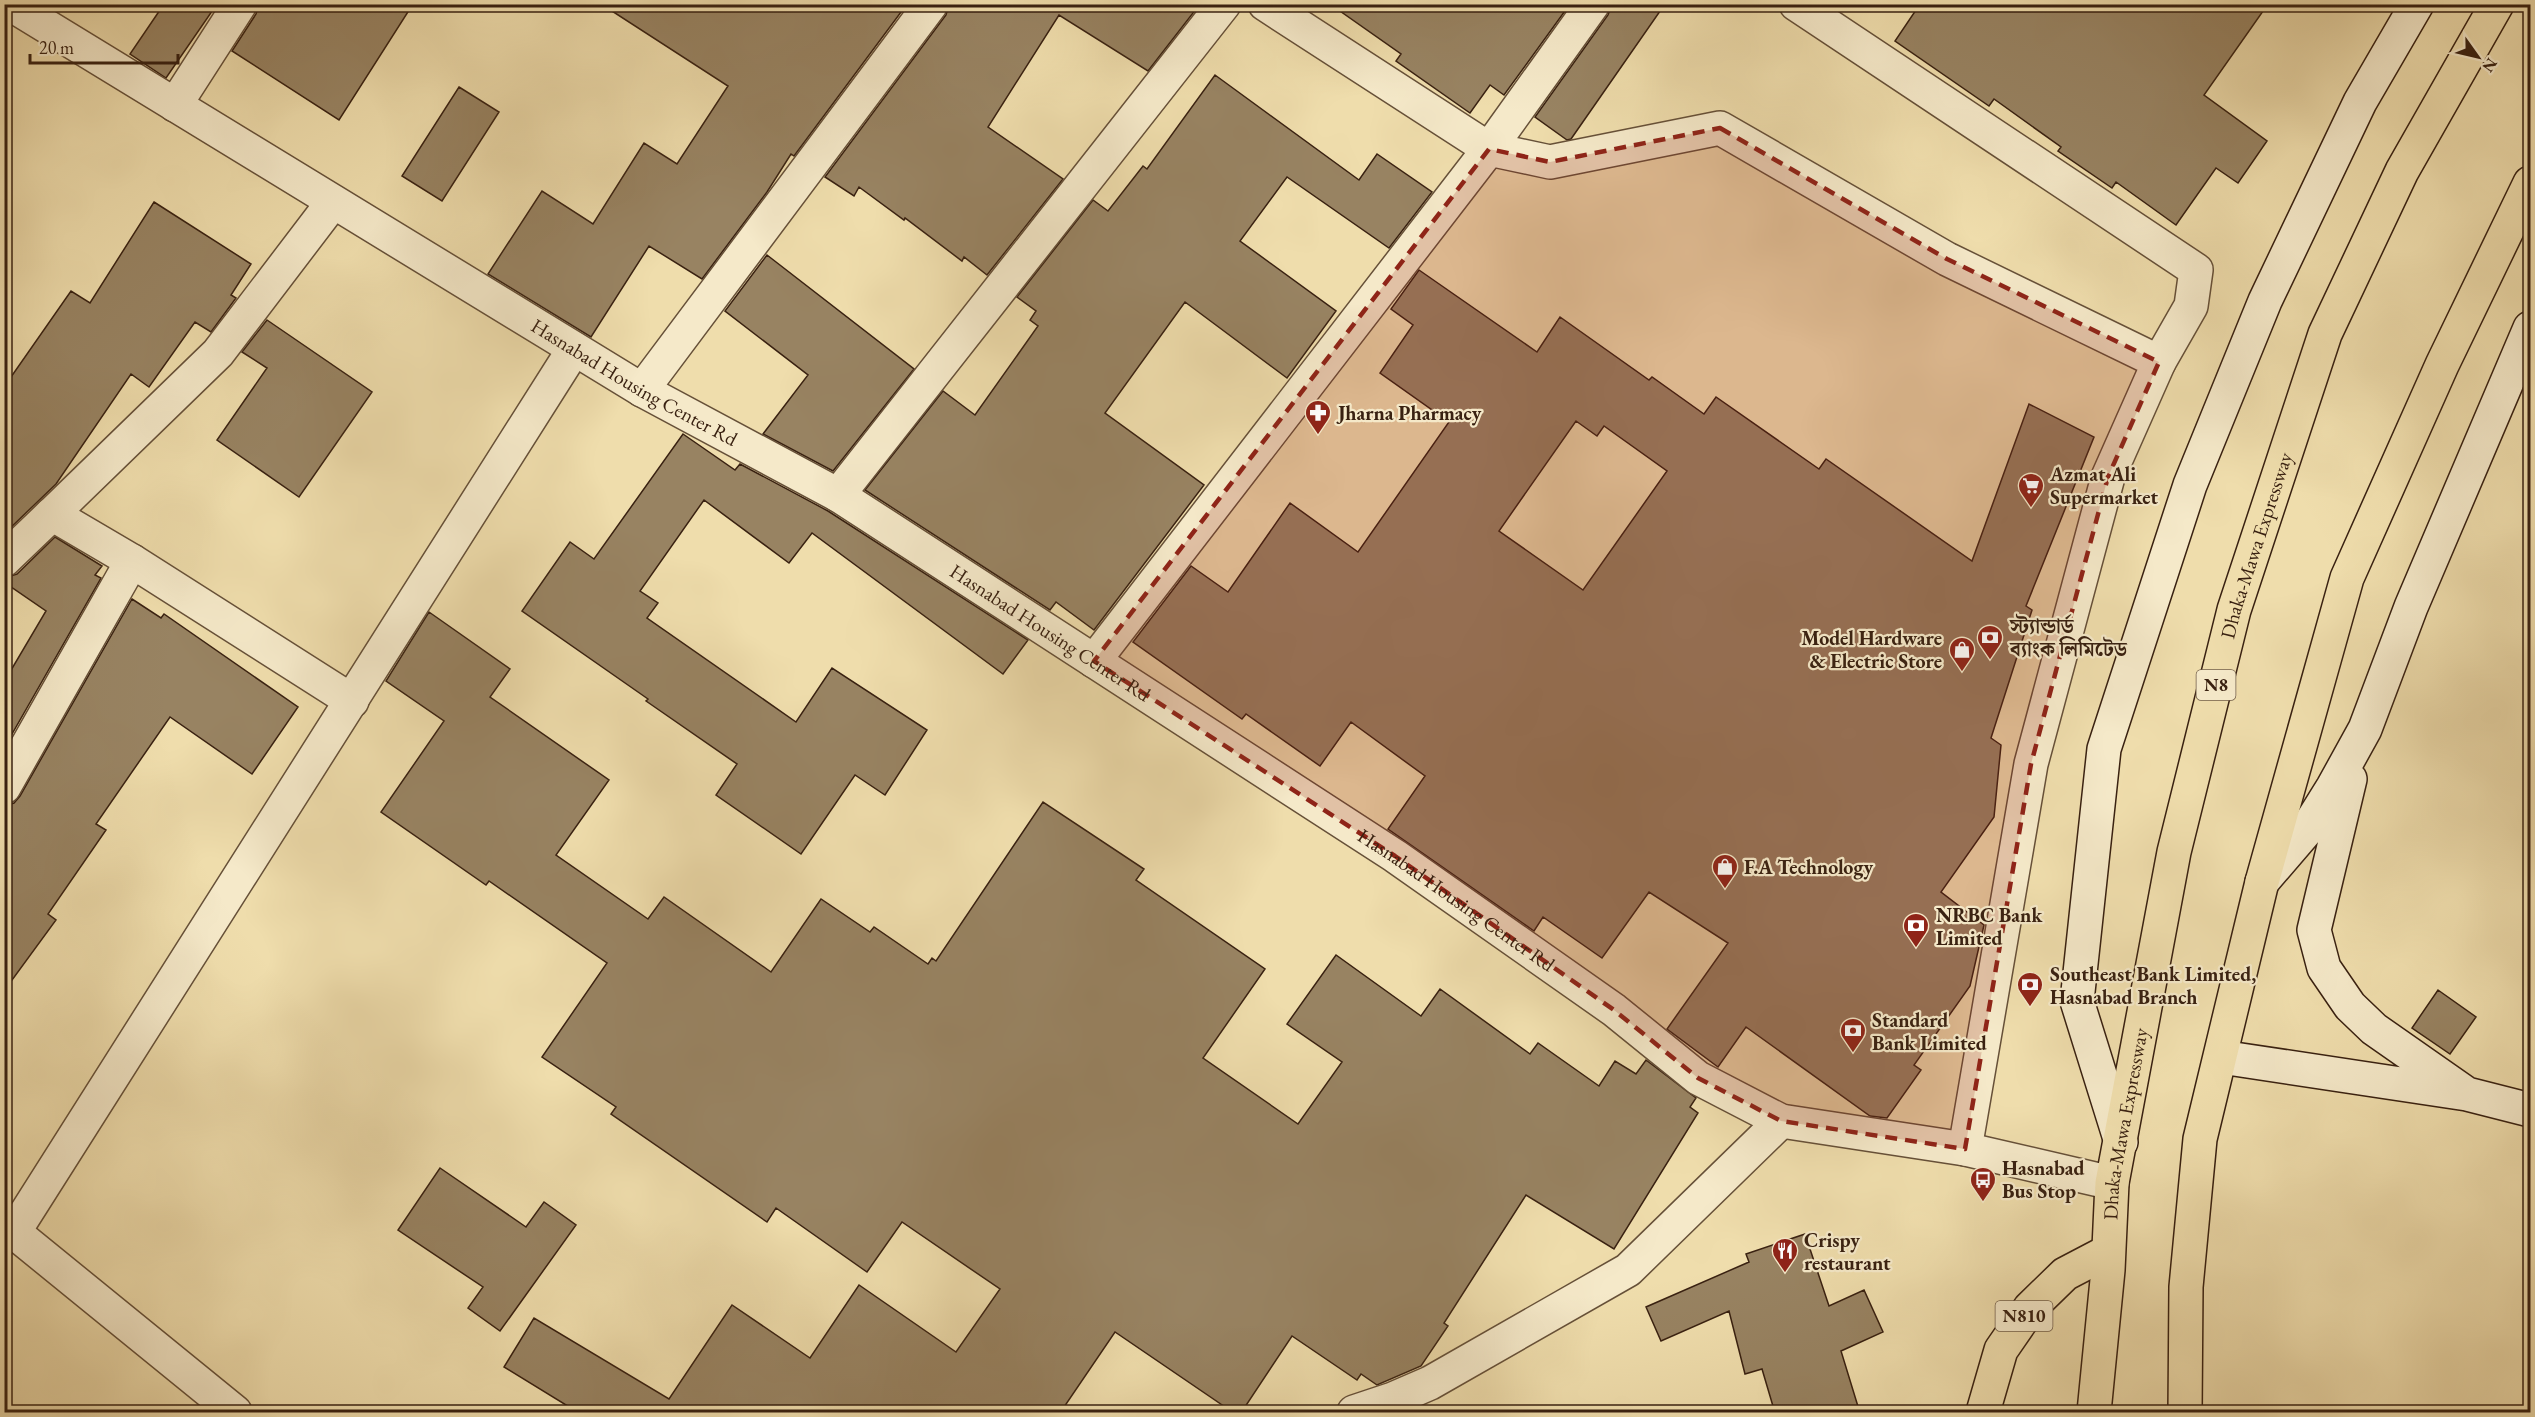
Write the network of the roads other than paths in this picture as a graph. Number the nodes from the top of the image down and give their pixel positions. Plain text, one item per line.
1 (10, 4) edge
2 (240, 4) edge
3 (931, 4) edge
4 (1224, 4) edge
5 (1265, 4) edge
6 (1593, 4) edge
7 (1796, 4) edge
8 (2417, 4) edge
9 (2497, 4) edge
10 (175, 105) junction
11 (1489, 148) junction
12 (2530, 183) edge
13 (333, 201) junction
14 (2530, 328) edge
15 (574, 349) junction
16 (2159, 362) junction
17 (642, 390) junction
18 (838, 495) junction
19 (52, 514) junction
20 (4, 560) edge
21 (132, 561) junction
22 (1094, 660) junction
23 (352, 701) junction
24 (2365, 729) junction
25 (4, 787) edge
26 (2262, 882) junction
27 (2221, 1057) junction
28 (2467, 1094) junction
29 (2530, 1110) edge
30 (1781, 1121) junction
31 (2121, 1142) junction
32 (1965, 1149) junction
33 (2112, 1183) junction
34 (9, 1228) edge
35 (2107, 1252) junction
36 (235, 1413) edge
37 (1354, 1413) edge
38 (1983, 1413) edge
39 (2094, 1413) edge
40 (2185, 1413) edge

1 - 10 street, Hasnabad Housing Center Rd
2 - 10 street
3 - 17 street
4 - 18 street
5 - 11 street
6 - 11 street
7 - 16 street
8 - 31 street
9 - 31 highway, Dhaka-Mawa Expressway / N8
10 - 13 street, Hasnabad Housing Center Rd
11 - 16 street
11 - 22 street
12 - 26 highway
13 - 15 street, Hasnabad Housing Center Rd
13 - 19 street
14 - 24 street
15 - 17 street, Hasnabad Housing Center Rd
15 - 23 street
16 - 32 street
17 - 18 street, Hasnabad Housing Center Rd
18 - 22 street, Hasnabad Housing Center Rd
19 - 20 street
19 - 21 street
21 - 23 street
21 - 25 street
22 - 30 street, Hasnabad Housing Center Rd
23 - 34 street
24 - 26 street
24 - 28 street
26 - 27 highway
27 - 28 street
27 - 40 highway
28 - 29 street
30 - 32 street, Hasnabad Housing Center Rd
30 - 37 street
31 - 33 highway, Dhaka-Mawa Expressway / N8
32 - 33 street, Hasnabad Housing Center Rd
33 - 35 highway, Dhaka-Mawa Expressway / N8
34 - 36 street
35 - 38 highway, N810
35 - 39 highway, Dhaka-Mawa Expressway / N8

